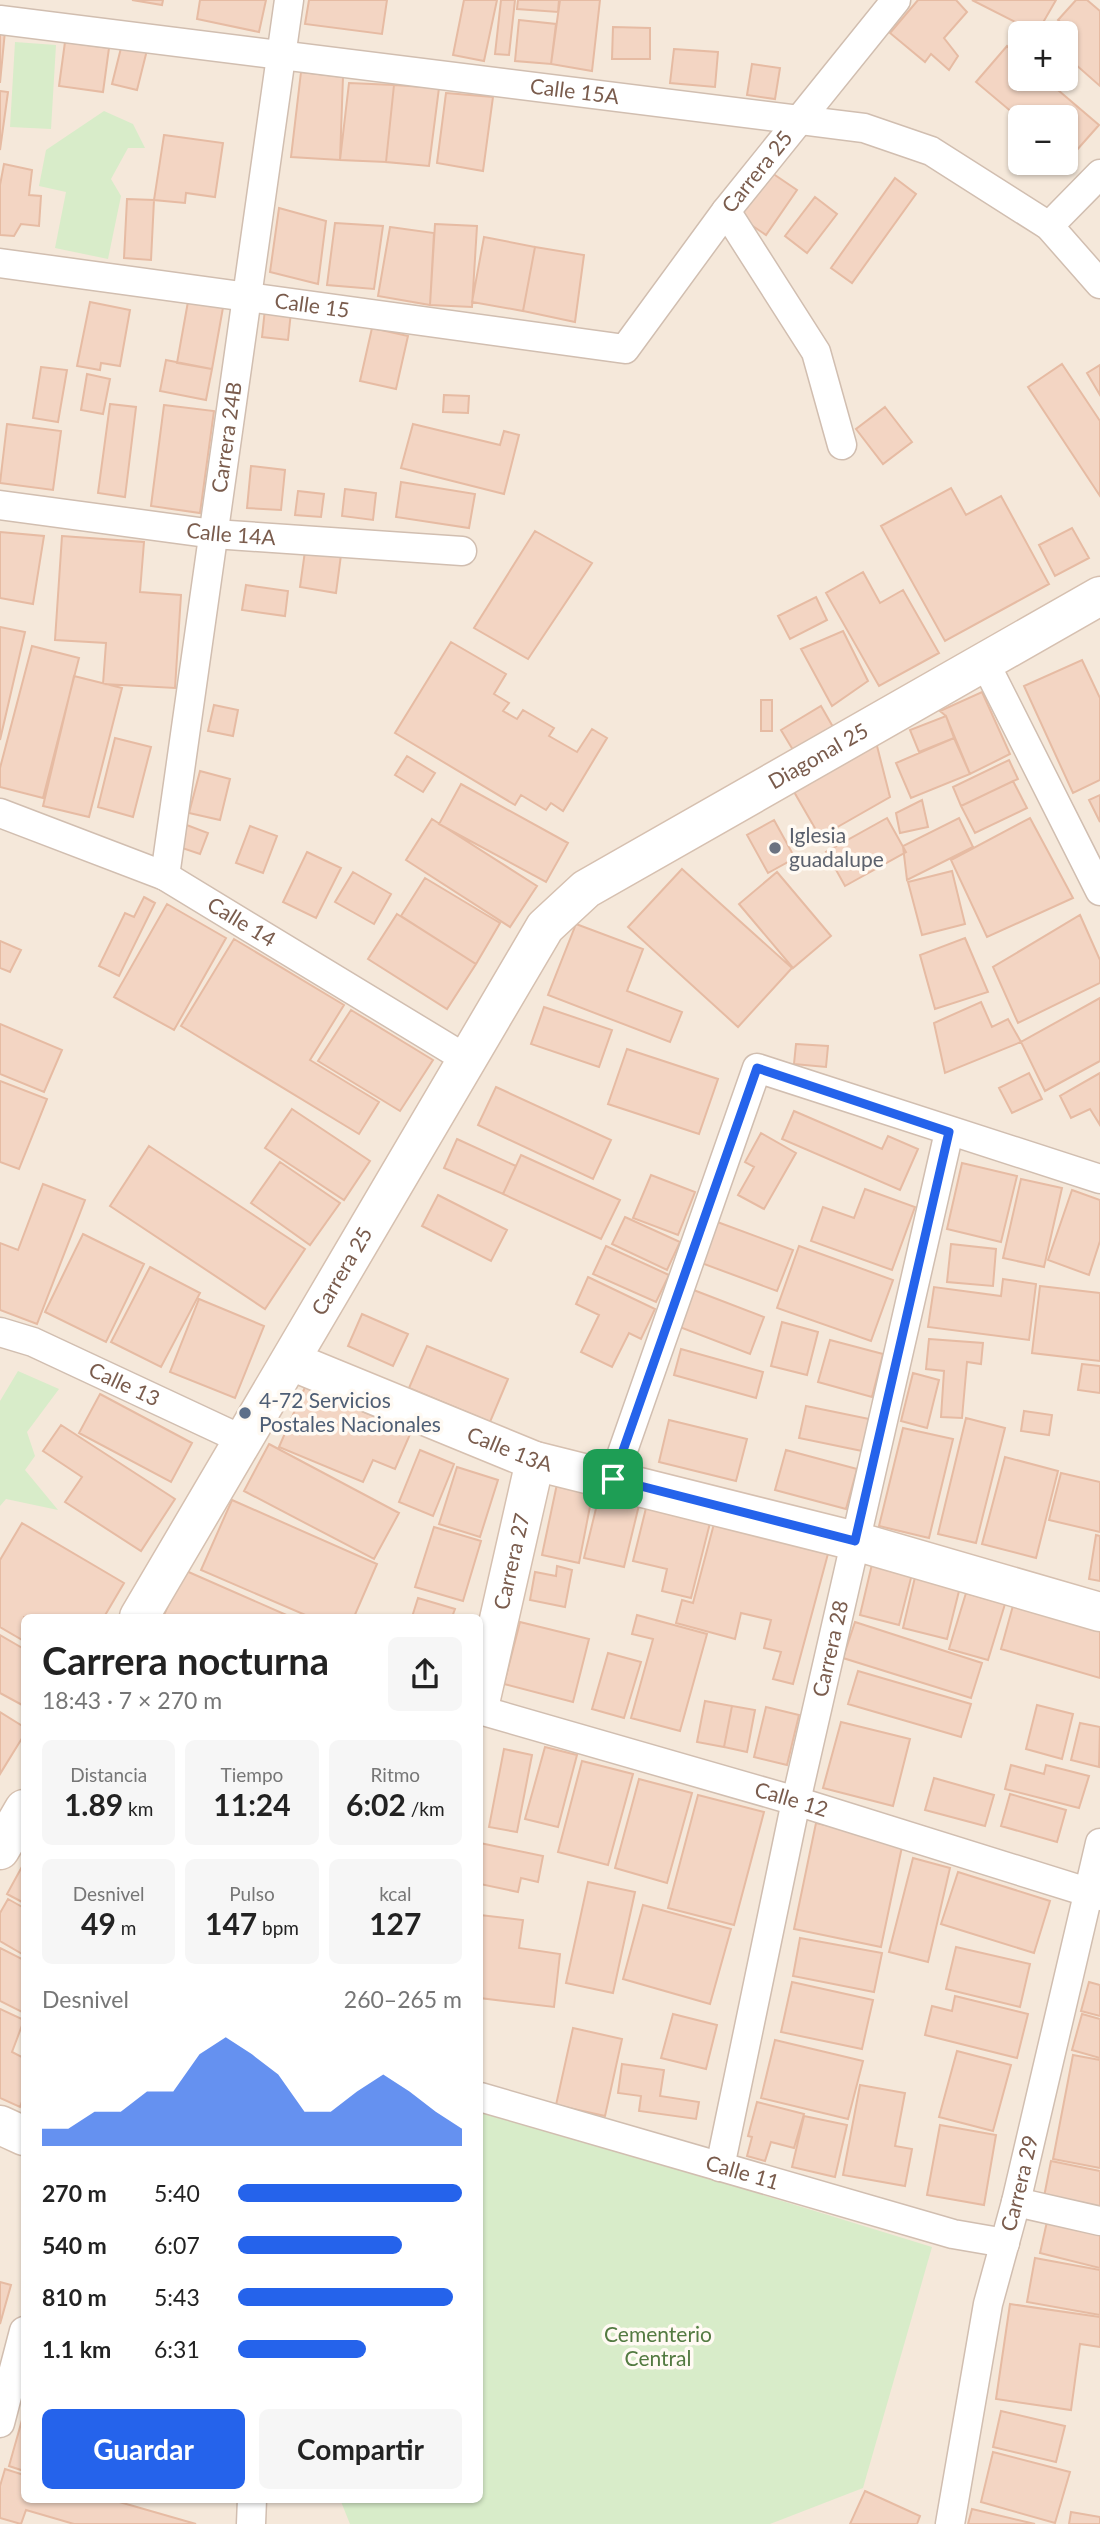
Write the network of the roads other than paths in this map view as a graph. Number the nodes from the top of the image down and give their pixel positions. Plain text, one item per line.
1 (289, 0) edge
2 (896, 0) edge
3 (0, 20) edge
4 (281, 55) junction
5 (801, 118) junction
6 (1100, 174) edge
7 (726, 211) junction
8 (1049, 226) junction
9 (0, 263) edge
10 (1100, 284) edge
11 (247, 296) junction
12 (625, 349) joint
13 (842, 445) dead end
14 (0, 505) edge
15 (214, 534) junction
16 (461, 551) dead end
17 (1100, 596) edge
18 (985, 663) junction
19 (0, 813) edge
20 (165, 876) junction
21 (1100, 891) edge
22 (545, 927) joint
23 (468, 1060) junction
24 (949, 1132) junction
25 (1100, 1179) edge
26 (0, 1332) edge
27 (291, 1361) junction
28 (245, 1441) junction
29 (535, 1461) junction
30 (613, 1479) junction
31 (855, 1541) junction
32 (1100, 1612) edge
33 (141, 1614) edge
34 (483, 1690) edge
35 (483, 1711) edge
36 (796, 1801) junction
37 (21, 1814) edge
38 (1100, 1843) edge
39 (0, 1850) edge
40 (1094, 1894) edge
41 (483, 2098) edge
42 (0, 2124) edge
43 (21, 2134) edge
44 (720, 2167) junction
45 (1016, 2202) junction
46 (1100, 2221) edge
47 (1004, 2243) junction
48 (21, 2342) edge
49 (0, 2423) edge
50 (252, 2503) edge
51 (251, 2524) edge
52 (950, 2524) edge

1 - 4 street, Carrera 24B
2 - 5 street, Carrera 25
3 - 4 street, Calle 15A
4 - 5 street, Calle 15A
4 - 11 street, Carrera 24B
5 - 7 street, Carrera 25
5 - 8 street, Calle 15A
6 - 8 street
7 - 12 street, Carrera 25
7 - 13 street
8 - 10 street, Calle 15A
9 - 11 street, Calle 15
11 - 12 street, Calle 15
11 - 15 street, Carrera 24B
14 - 15 street, Calle 14A
15 - 16 street, Calle 14A
15 - 20 street, Carrera 24B
17 - 18 main road, Diagonal 25
18 - 21 street
18 - 22 main road, Diagonal 25
19 - 20 street, Calle 14
20 - 23 street, Calle 14
22 - 23 main road, Carrera 25
23 - 27 main road, Carrera 25
24 - 25 street
24 - 30 street
24 - 31 street, Carrera 28
26 - 28 street, Calle 13
27 - 28 main road, Carrera 25
27 - 29 main road, Calle 13A
28 - 33 main road, Carrera 25
29 - 30 main road, Calle 13A
29 - 34 main road, Carrera 27
30 - 31 main road, Calle 13A
31 - 32 main road, Calle 13A
31 - 36 street, Carrera 28
35 - 36 street, Calle 12
36 - 40 street, Calle 12
36 - 44 street, Carrera 28
37 - 39 main road
38 - 40 street, Carrera 29
40 - 45 street, Carrera 29
41 - 44 street, Calle 11
42 - 43 main road
44 - 47 street, Calle 11
45 - 46 street
45 - 47 street, Carrera 29
47 - 52 street, Carrera 29
48 - 49 street
50 - 51 street

